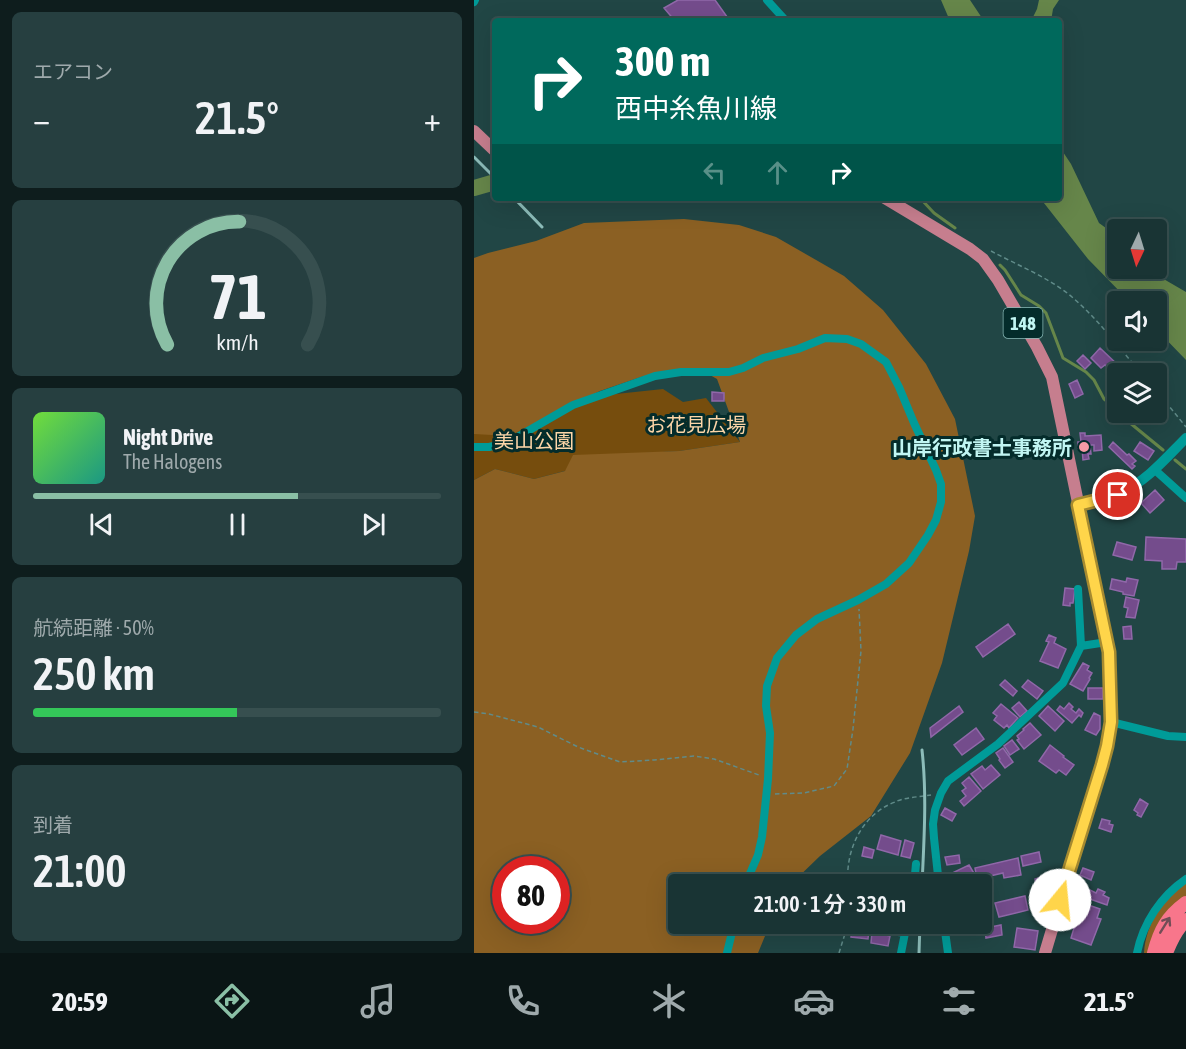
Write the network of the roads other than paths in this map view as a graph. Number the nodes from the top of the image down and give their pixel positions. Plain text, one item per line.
1 (767, 0) edge
2 (783, 18) edge
3 (474, 131) edge
4 (492, 148) edge
5 (890, 201) edge
6 (1186, 438) edge
7 (474, 447) edge
8 (1155, 470) junction
9 (1186, 498) edge
10 (1078, 505) junction
11 (1078, 589) dead end
12 (1107, 642) junction
13 (1081, 646) junction
14 (1111, 722) junction
15 (1186, 736) edge
16 (916, 864) dead end
17 (750, 874) edge
18 (915, 874) edge
19 (938, 874) edge
20 (1186, 879) edge
21 (1186, 903) edge
22 (1186, 920) edge
23 (732, 934) edge
24 (905, 934) edge
25 (945, 934) edge
26 (727, 953) edge
27 (901, 953) edge
28 (948, 953) edge
29 (1045, 953) edge
30 (1137, 953) edge
31 (1154, 953) edge
32 (1166, 953) edge

1 - 2 street
3 - 4 highway
5 - 10 highway, 148
6 - 8 main road
7 - 17 street
8 - 9 street
8 - 10 main road
10 - 12 highway, 148
11 - 13 street
12 - 13 street
12 - 14 highway, 148
13 - 19 street
14 - 15 street
14 - 29 highway, 148
16 - 18 street
20 - 30 street
31 -> 21 highway
22 - 32 highway
23 - 26 street
24 - 27 street
25 - 28 street

